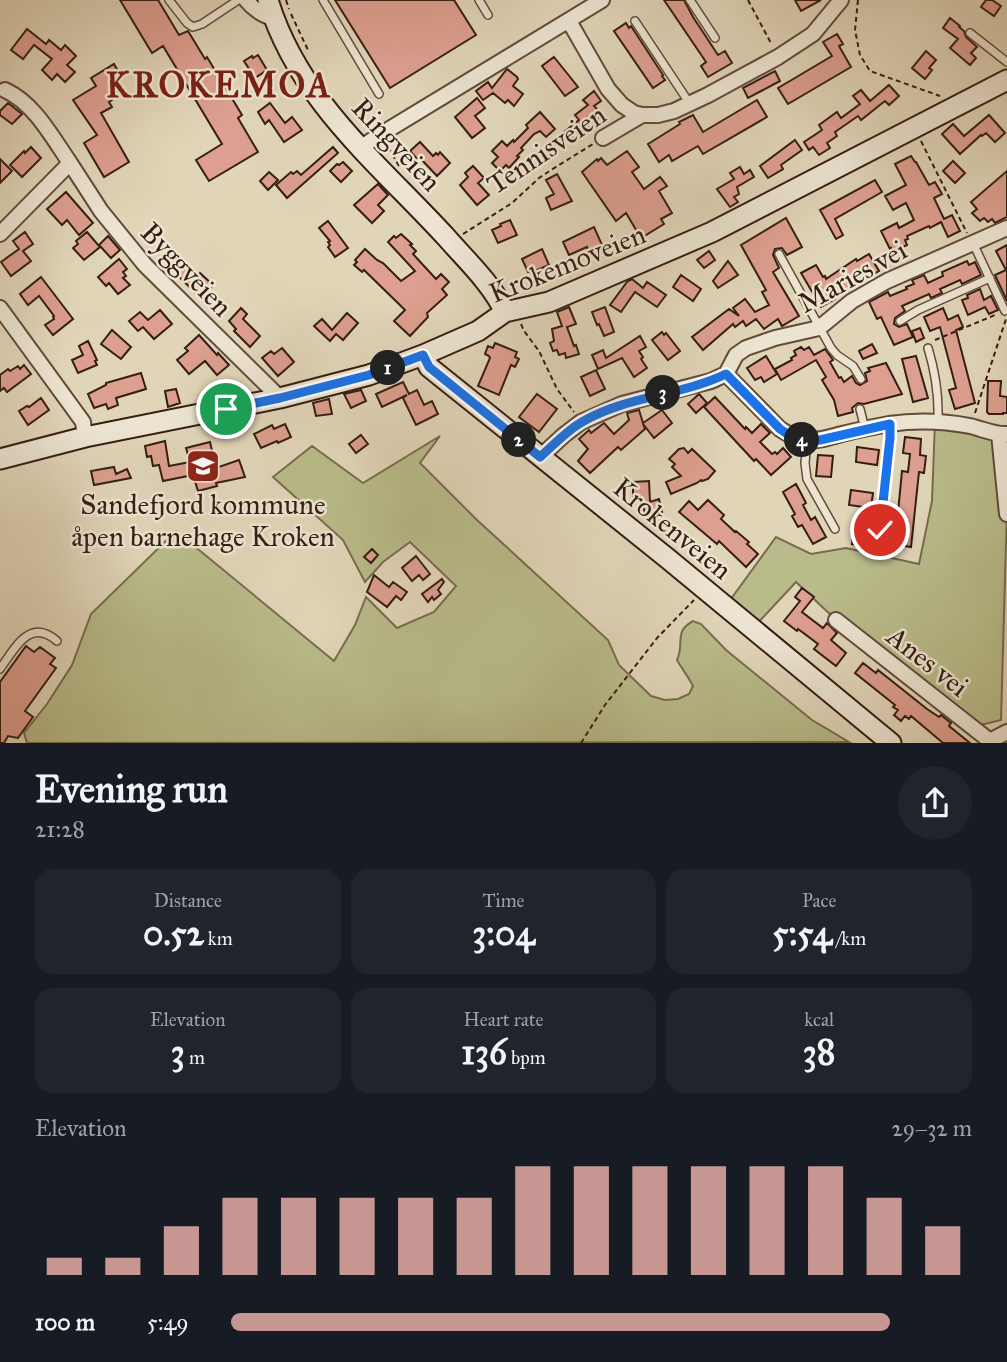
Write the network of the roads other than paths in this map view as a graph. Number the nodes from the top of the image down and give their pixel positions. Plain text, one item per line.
1 (169, 0) edge
2 (238, 0) edge
3 (246, 0) edge
4 (268, 0) edge
5 (323, 0) edge
6 (479, 0) edge
7 (603, 0) edge
8 (690, 0) edge
9 (841, 0) edge
10 (488, 15) dead end
11 (274, 19) junction
12 (569, 21) junction
13 (635, 22) dead end
14 (970, 33) dead end
15 (715, 38) dead end
16 (1007, 62) edge
17 (1007, 80) edge
18 (5, 90) dead end
19 (379, 94) dead end
20 (690, 103) junction
21 (642, 115) junction
22 (603, 138) road end
23 (360, 148) junction
24 (70, 163) junction
25 (1007, 228) edge
26 (0, 234) edge
27 (973, 242) junction
28 (779, 254) dead end
29 (990, 278) junction
30 (0, 308) edge
31 (1005, 311) road end
32 (513, 316) junction
33 (900, 321) dead end
34 (819, 328) junction
35 (929, 348) road end
36 (423, 355) junction
37 (726, 374) junction
38 (861, 379) dead end
39 (280, 398) junction
40 (860, 410) dead end
41 (938, 422) junction
42 (890, 424) junction
43 (865, 429) junction
44 (1003, 434) edge
45 (85, 437) junction
46 (807, 441) junction
47 (540, 457) junction
48 (0, 459) edge
49 (1007, 514) edge
50 (835, 529) dead end
51 (880, 530) dead end
52 (836, 620) dead end
53 (57, 641) dead end
54 (0, 669) edge
55 (1007, 732) edge
56 (989, 742) edge
57 (891, 743) edge

1 - 2 lane
3 - 11 street
4 - 11 main road, Ringveien
5 - 19 lane
6 - 10 lane
7 - 12 street
8 - 15 lane
9 - 20 street, Tennisveien
11 - 23 main road, Ringveien
12 - 21 street, Tennisveien
12 - 23 street
13 - 20 lane
14 - 16 lane
17 - 32 main road, Krokemoveien
18 - 24 street, Byggveien
20 - 21 street, Tennisveien
21 - 22 street, Tennisveien
23 - 32 main road, Ringveien
24 - 26 street
24 - 39 street, Byggveien
25 - 27 street, Maries vei
27 - 29 lane
27 - 34 street, Maries vei
28 - 34 lane
29 - 31 lane
29 - 33 lane
30 - 45 street
32 - 36 main road, Krokemoveien
34 - 37 street, Maries vei
34 - 38 lane
35 - 41 lane
36 - 39 main road, Krokemoveien
36 - 47 main road, Krokenveien
37 - 46 street
37 - 47 street
39 - 45 main road, Krokemoveien
40 - 43 lane
41 - 42 street
41 - 44 street
42 - 43 street
42 - 51 lane
43 - 46 street
44 - 49 street
45 - 48 main road, Krokemoveien
46 - 50 lane
47 - 57 main road, Krokenveien
52 - 56 street, Anes vei
53 - 54 lane
55 - 56 street

